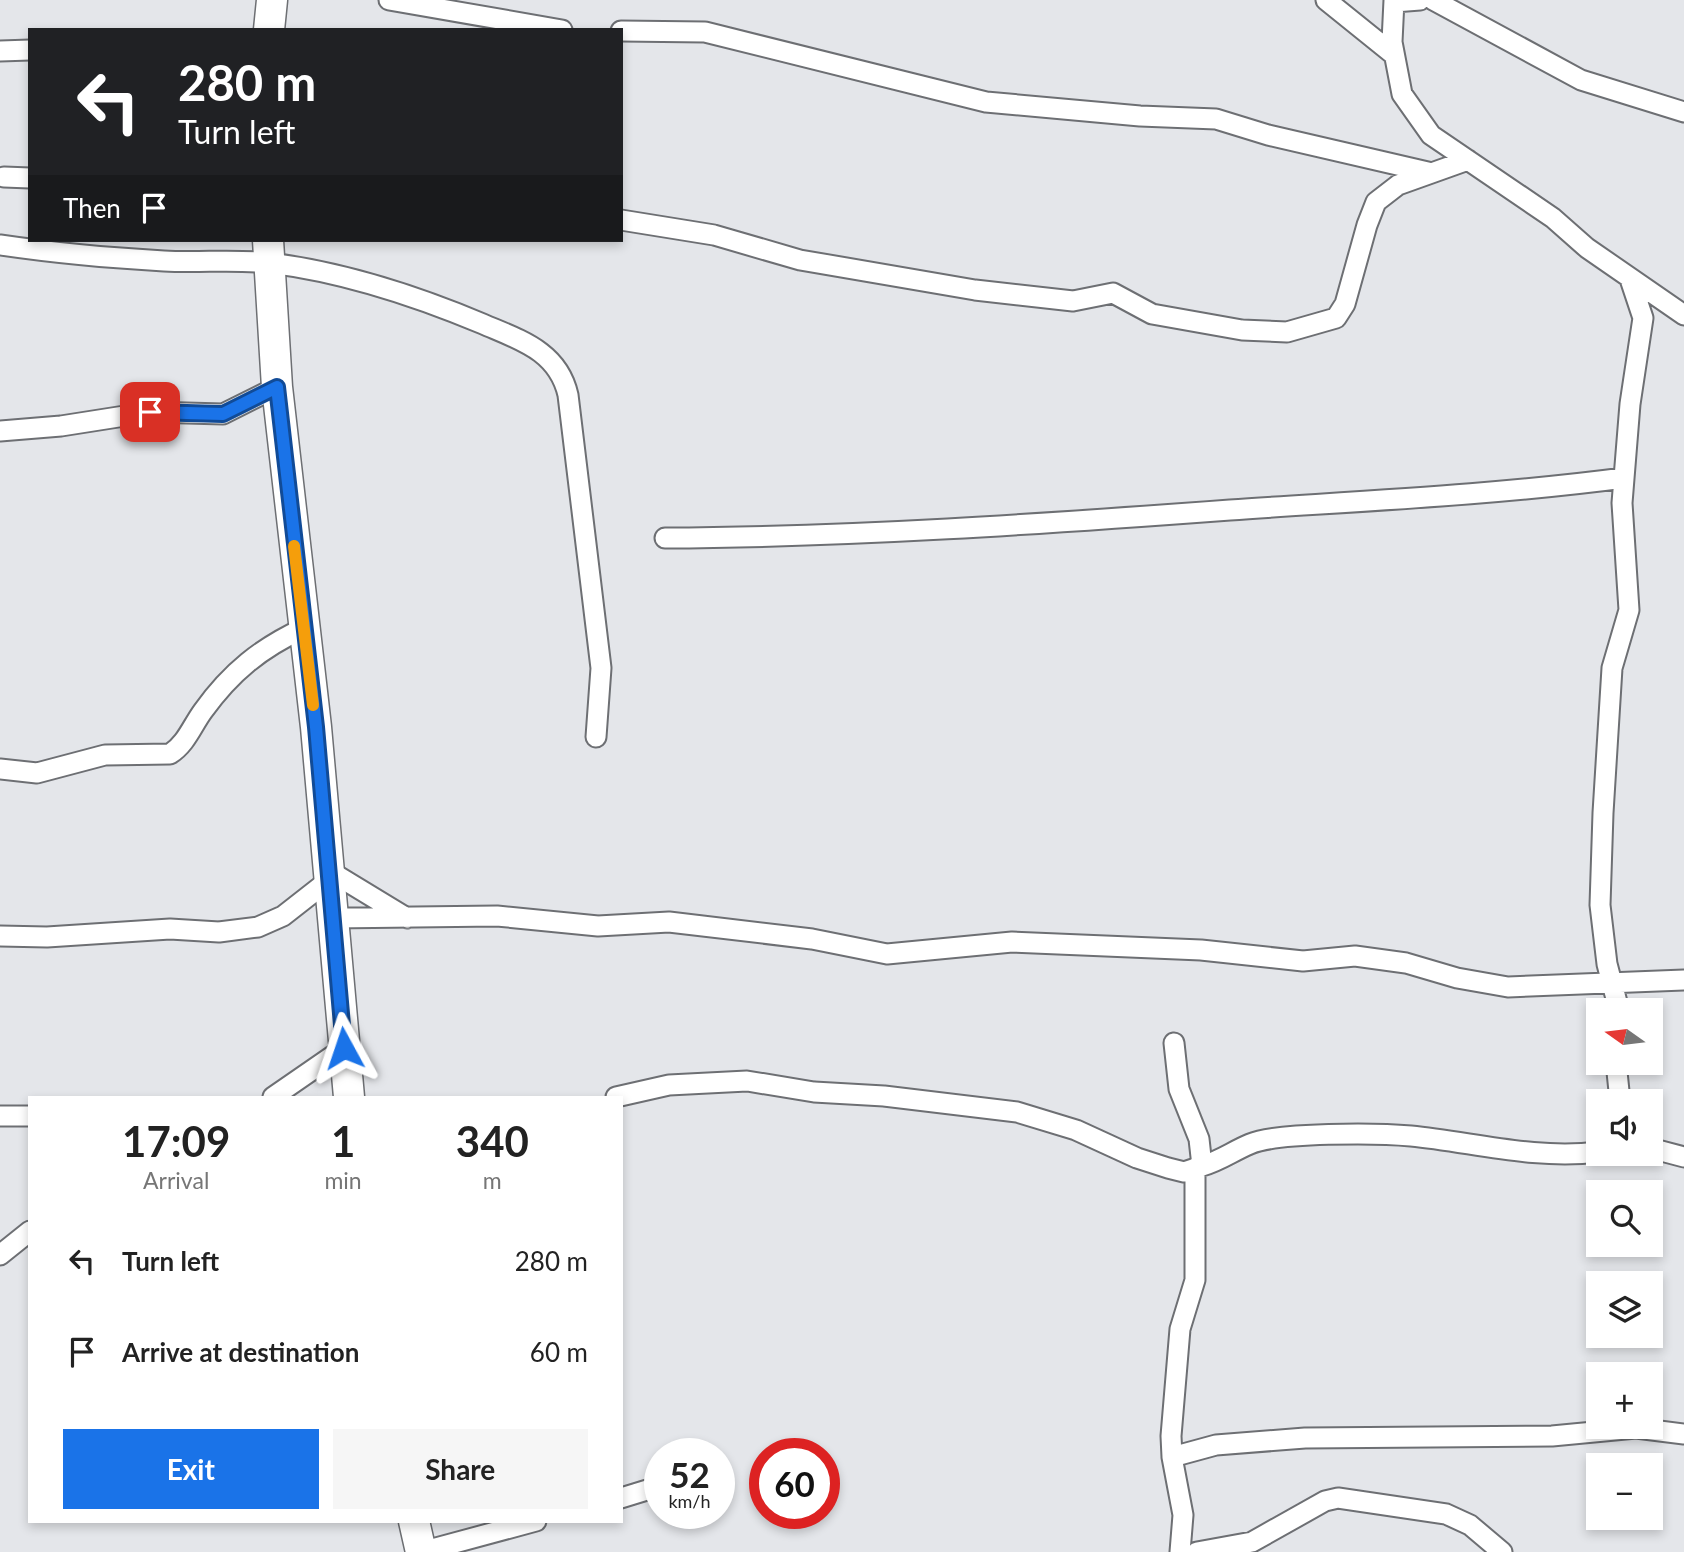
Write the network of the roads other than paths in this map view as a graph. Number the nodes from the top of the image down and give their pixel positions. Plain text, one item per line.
1 (272, 0) edge
2 (389, 0) edge
3 (1326, 0) edge
4 (1420, 0) edge
5 (1433, 0) edge
6 (1394, 1) edge
7 (269, 28) edge
8 (550, 28) edge
9 (623, 31) edge
10 (28, 50) edge
11 (0, 51) edge
12 (1393, 54) junction
13 (1684, 111) edge
14 (1468, 160) junction
15 (1432, 173) junction
16 (4, 177) dead end
17 (28, 178) edge
18 (623, 220) edge
19 (0, 244) edge
20 (268, 251) edge
21 (1630, 279) junction
22 (1684, 315) edge
23 (277, 387) junction
24 (0, 431) edge
25 (1625, 478) junction
26 (665, 538) dead end
27 (304, 628) junction
28 (596, 737) dead end
29 (0, 769) edge
30 (329, 875) junction
31 (332, 918) junction
32 (408, 919) junction
33 (0, 936) edge
34 (1684, 980) edge
35 (1611, 983) junction
36 (1615, 998) edge
37 (1174, 1043) dead end
38 (344, 1048) junction
39 (274, 1096) edge
40 (349, 1096) edge
41 (619, 1096) edge
42 (0, 1116) edge
43 (28, 1116) edge
44 (1663, 1151) edge
45 (1586, 1153) edge
46 (1684, 1157) edge
47 (1198, 1167) junction
48 (28, 1233) edge
49 (0, 1255) edge
50 (1684, 1434) edge
51 (1172, 1457) junction
52 (644, 1491) edge
53 (623, 1497) edge
54 (414, 1523) edge
55 (529, 1523) edge
56 (421, 1552) edge
57 (1180, 1552) edge
58 (1197, 1552) edge
59 (1502, 1552) edge

1 - 7 main road
2 - 8 street
3 - 12 street
4 - 6 street
5 - 13 street
6 - 12 street
9 - 15 street
10 - 11 street
12 - 14 street
14 - 15 street
14 - 21 street
15 - 18 street
16 - 17 street
19 - 20 street
20 - 23 main road
20 - 28 street
21 - 22 street
21 - 25 street
23 - 24 street
23 - 27 main road
25 - 26 street
25 - 35 street
27 - 29 street
27 - 30 main road
30 - 31 main road
30 - 32 street
30 - 33 street
31 - 32 street
31 - 38 main road
32 - 35 street
34 - 35 street
35 - 36 street
37 - 47 street
38 - 39 street
38 - 40 main road
41 - 47 street
42 - 43 street
44 - 46 street
45 - 47 street
47 - 51 street
48 - 49 street
50 - 51 street
51 - 57 street
52 - 53 street
54 - 56 main road
55 - 56 street
58 - 59 street

